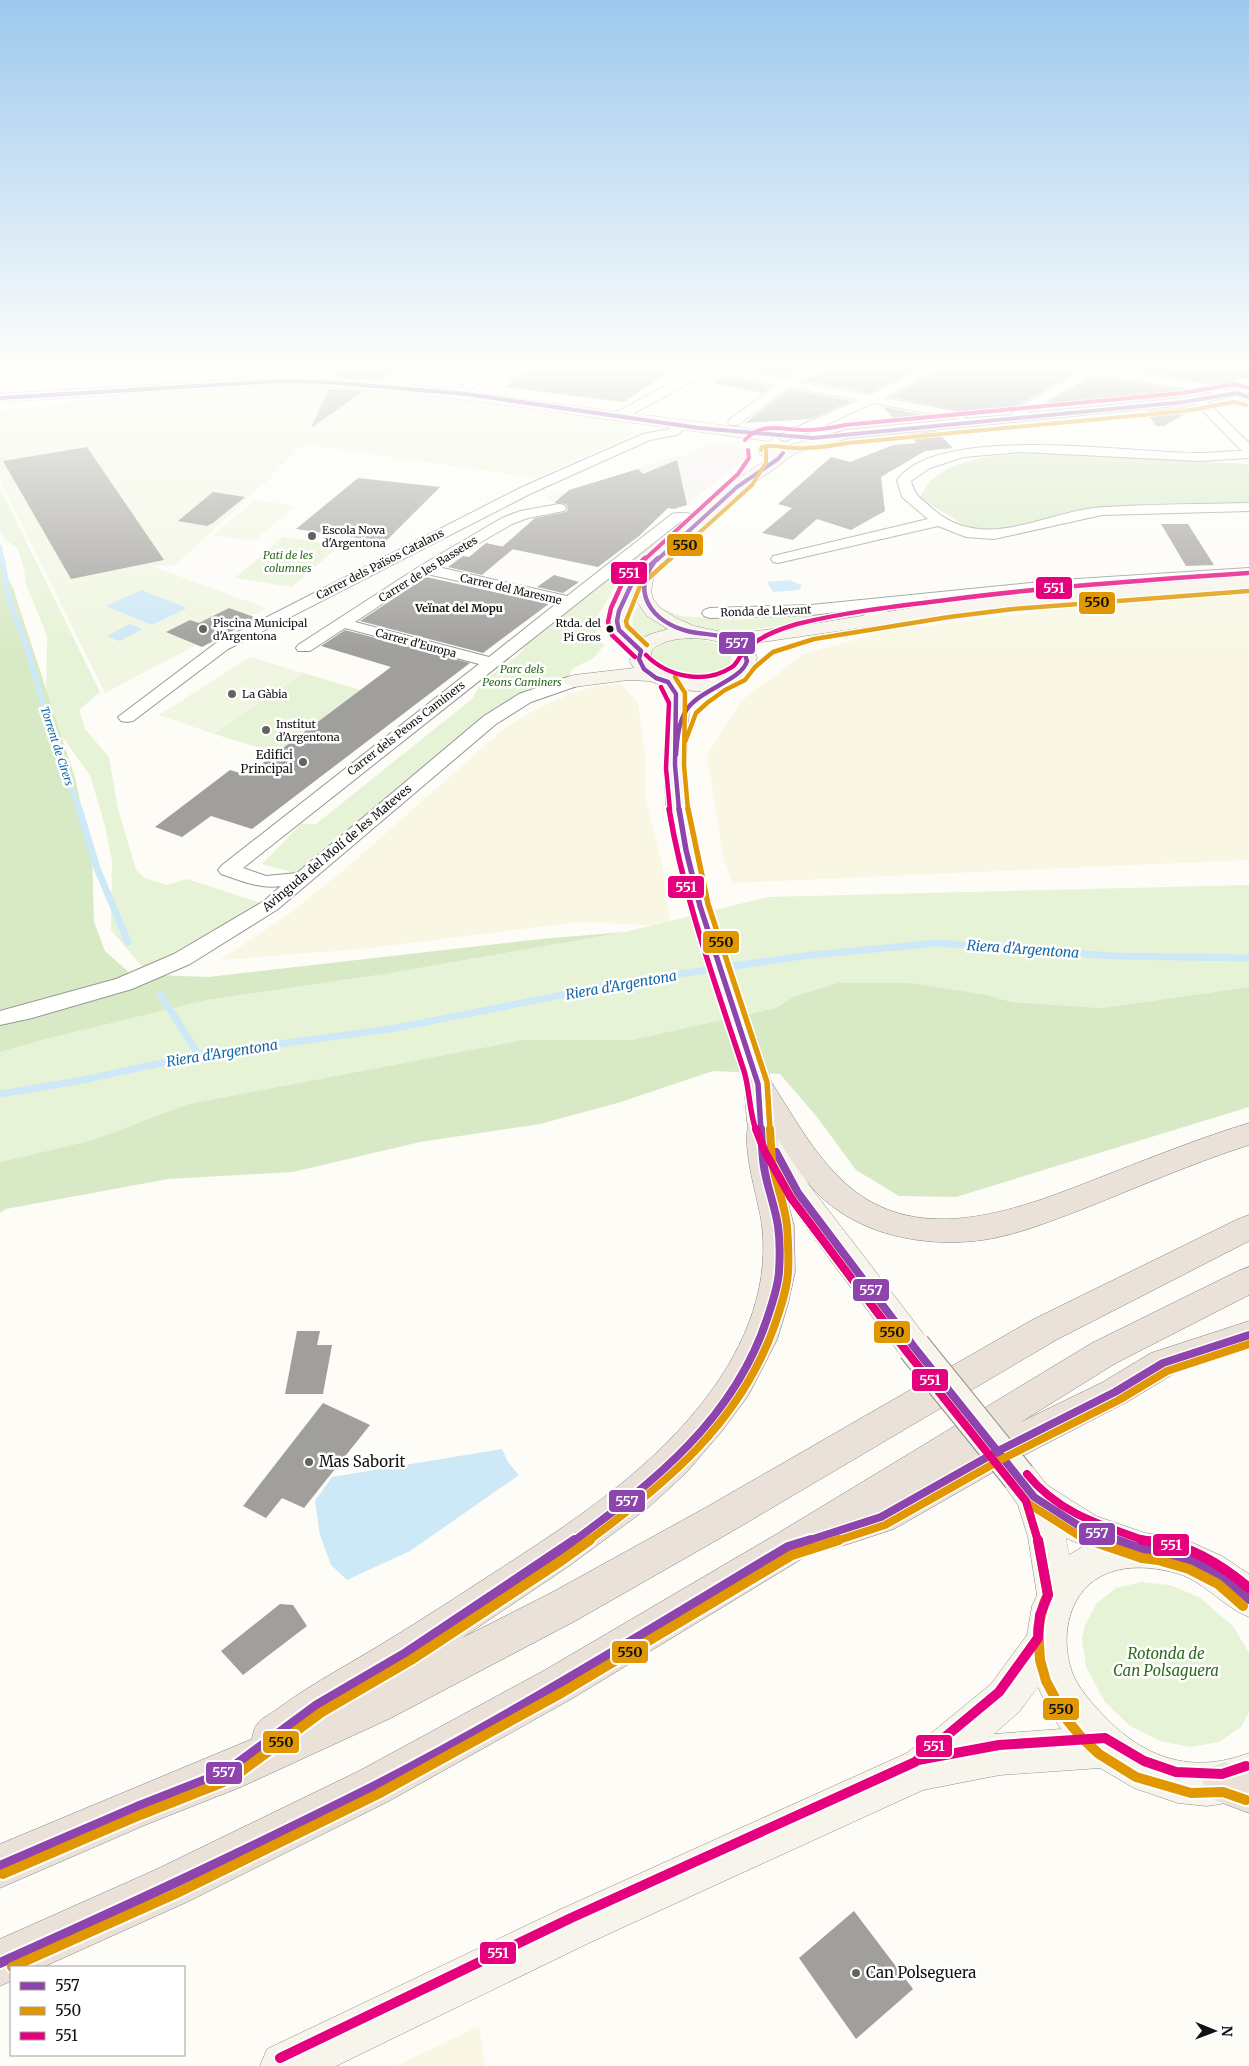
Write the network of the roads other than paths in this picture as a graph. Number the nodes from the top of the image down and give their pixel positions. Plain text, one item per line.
1 (596, 460) edge
2 (758, 460) edge
3 (776, 460) edge
4 (939, 460) edge
5 (745, 480) junction
6 (1249, 507) edge
7 (559, 508) dead end
8 (698, 520) junction
9 (939, 520) junction
10 (778, 559) dead end
11 (647, 568) junction
12 (426, 569) junction
13 (1249, 572) edge
14 (1249, 582) edge
15 (910, 599) junction
16 (567, 601) junction
17 (710, 613) dead end
18 (867, 620) junction
19 (342, 624) junction
20 (812, 630) junction
21 (691, 632) junction
22 (729, 640) junction
23 (304, 648) dead end
24 (640, 654) junction
25 (748, 661) junction
26 (490, 662) junction
27 (660, 678) junction
28 (574, 681) junction
29 (721, 682) junction
30 (127, 717) dead end
31 (677, 739) junction
32 (304, 878) junction
33 (0, 1018) edge
34 (754, 1072) junction
35 (762, 1122) junction
36 (1249, 1134) edge
37 (1249, 1227) edge
38 (1249, 1280) edge
39 (1249, 1335) edge
40 (1026, 1487) junction
41 (788, 1547) junction
42 (1144, 1550) junction
43 (1057, 1596) junction
44 (1249, 1599) edge
45 (1047, 1641) junction
46 (1105, 1747) junction
47 (920, 1769) junction
48 (226, 1772) junction
49 (1241, 1783) edge
50 (0, 1866) edge
51 (0, 1963) edge
52 (284, 2066) edge

1 - 30 street, Carrer dels Països Catalans
2 - 5 street
3 - 5 street
4 - 9 street
5 - 8 street
6 - 9 street
7 - 12 street, Carrer de les Bassetes
8 - 11 street
8 - 16 street, Carrer dels Peons Caminers
9 - 10 street
11 - 21 street
11 - 24 street
12 - 16 street, Carrer del Maresme
12 - 19 street, Carrer de les Bassetes
13 - 15 street, Ronda de Llevant
14 - 18 street
15 - 17 street, Ronda de Llevant
15 - 18 street, Ronda de Llevant
16 - 26 street, Carrer dels Peons Caminers
18 - 20 street
19 - 23 street, Carrer de les Bassetes
19 - 26 street, Carrer d'Europa
20 - 22 street
20 - 25 street
21 - 22 street
21 - 24 street
22 - 25 street
24 - 27 street
24 - 28 street
25 - 29 street
26 - 32 street, Carrer dels Peons Caminers
27 - 28 street
27 - 29 street
27 - 31 street
28 - 32 street, Avinguda del Molí de les Mateves
29 - 31 street
31 - 34 street
32 - 33 street, Avinguda del Molí de les Mateves
34 - 35 street
34 - 36 highway
35 - 40 street, bridge
35 - 48 highway
37 - 48 highway
38 - 41 highway
39 - 41 highway
40 - 42 street
40 - 43 street
41 - 51 highway
42 - 43 street
42 - 44 street
43 - 45 street
45 - 46 street
45 - 47 street
46 - 47 street
46 - 49 street
47 - 52 street
48 - 50 highway

